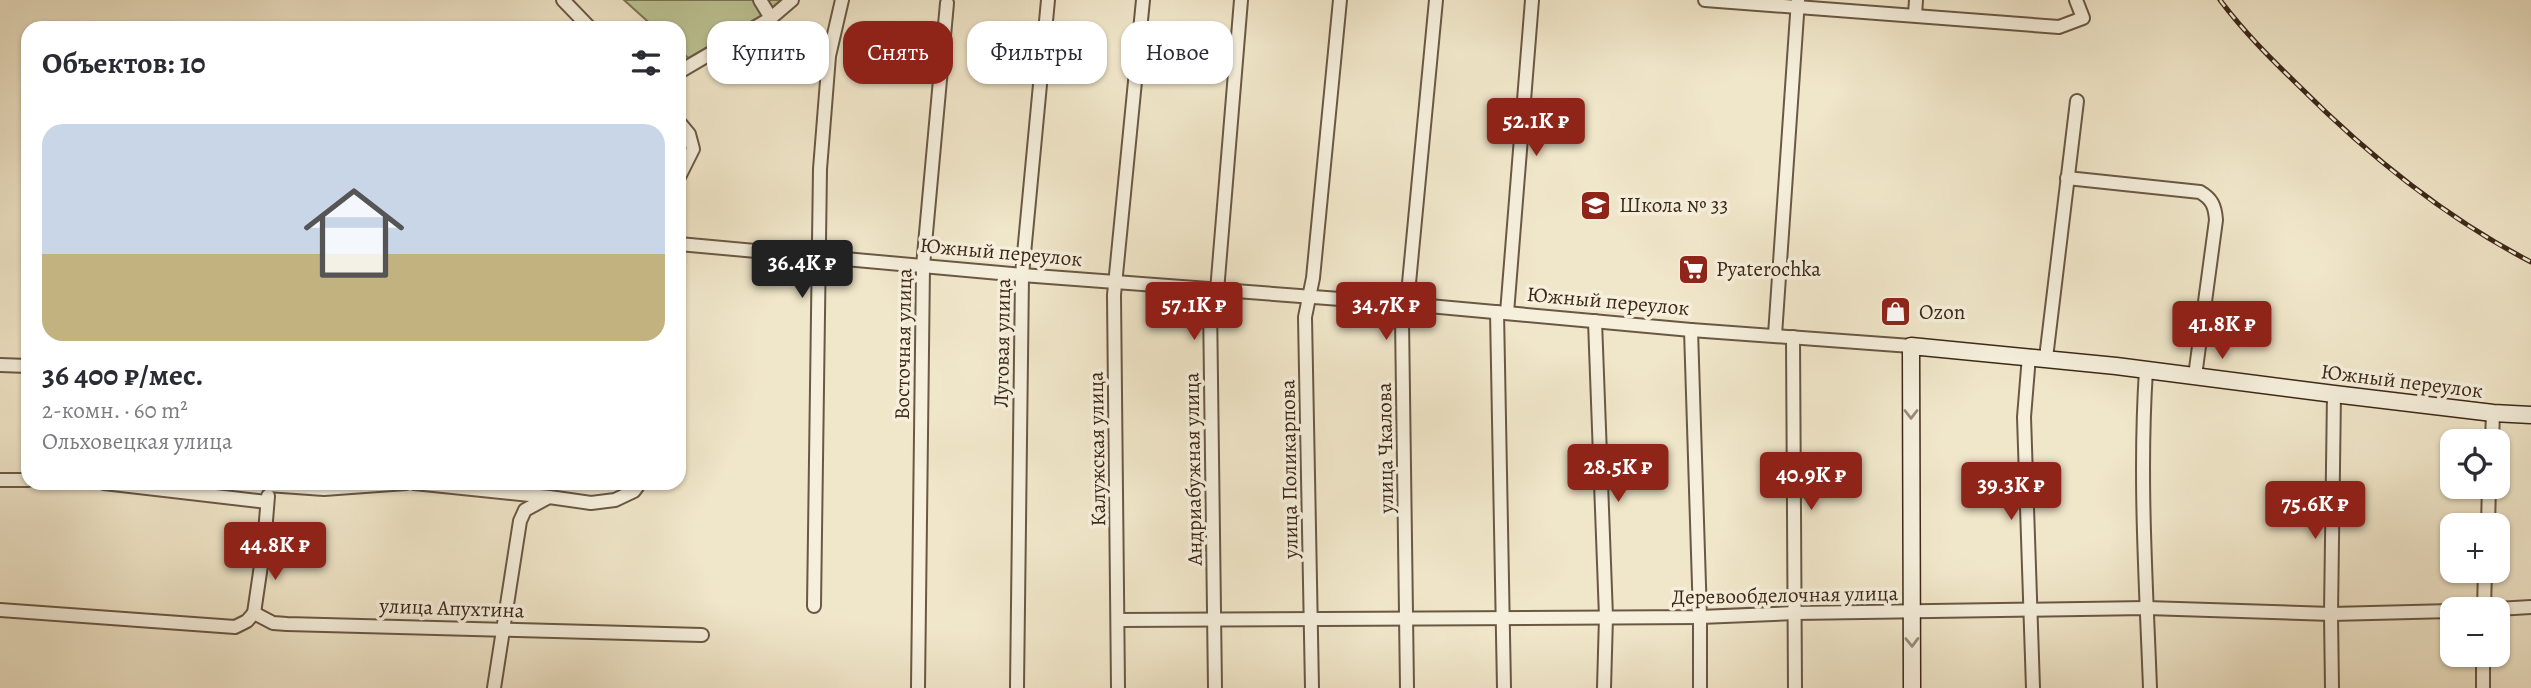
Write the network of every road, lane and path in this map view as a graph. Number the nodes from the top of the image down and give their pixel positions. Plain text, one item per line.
1 (563, 0) edge
2 (760, 0) edge
3 (792, 0) edge
4 (842, 0) edge
5 (1048, 0) edge
6 (1143, 0) edge
7 (1241, 0) edge
8 (1340, 0) edge
9 (1436, 0) edge
10 (1532, 0) edge
11 (1704, 0) edge
12 (1916, 0) edge
13 (2076, 0) edge
14 (947, 3) dead end
15 (1798, 4) edge
16 (1915, 15) junction
17 (771, 18) junction
18 (583, 21) edge
19 (686, 68) edge
20 (2077, 101) dead end
21 (686, 130) edge
22 (686, 164) edge
23 (2067, 178) junction
24 (686, 245) edge
25 (819, 258) junction
26 (923, 266) junction
27 (1022, 275) junction
28 (1115, 282) junction
29 (1217, 291) junction
30 (1309, 297) junction
31 (1407, 304) junction
32 (1502, 312) junction
33 (1595, 321) junction
34 (1691, 330) junction
35 (1774, 335) junction
36 (1793, 337) junction
37 (1911, 346) junction
38 (2029, 356) junction
39 (2046, 358) junction
40 (0, 365) edge
41 (21, 366) edge
42 (2146, 370) junction
43 (2195, 376) junction
44 (2334, 394) junction
45 (2493, 413) junction
46 (2531, 415) edge
47 (2492, 429) edge
48 (0, 480) edge
49 (21, 480) edge
50 (164, 490) edge
51 (268, 490) edge
52 (482, 490) edge
53 (632, 490) edge
54 (549, 497) junction
55 (267, 502) junction
56 (814, 606) dead end
57 (2531, 607) edge
58 (2147, 608) junction
59 (2510, 608) edge
60 (0, 610) edge
61 (2031, 610) junction
62 (2440, 611) edge
63 (1911, 612) junction
64 (254, 613) junction
65 (1794, 613) junction
66 (2331, 614) junction
67 (1503, 617) junction
68 (1606, 617) junction
69 (1700, 617) junction
70 (1214, 620) junction
71 (1407, 620) junction
72 (1119, 621) junction
73 (1311, 621) junction
74 (503, 629) junction
75 (702, 635) dead end
76 (2483, 667) edge
77 (494, 688) edge
78 (918, 688) edge
79 (1017, 688) edge
80 (1118, 688) edge
81 (1215, 688) edge
82 (1312, 688) edge
83 (1407, 688) edge
84 (1504, 688) edge
85 (1604, 688) edge
86 (1700, 688) edge
87 (1796, 688) edge
88 (1912, 688) edge
89 (2033, 688) edge
90 (2150, 688) edge
91 (2332, 688) edge
92 (2483, 688) edge

1 - 18 street
2 - 17 street
3 - 17 street
4 - 25 street
5 - 27 street, Луговая улица
6 - 28 street, Калужская улица
7 - 29 street, Андриабужная улица
8 - 30 street, улица Поликарпова
9 - 31 street, улица Чкалова
10 - 32 street
11 - 15 street
12 - 16 street
13 - 16 street
14 - 26 street, Восточная улица
15 - 16 street
15 - 35 street
17 - 19 street
20 - 23 street
21 - 22 street
23 - 39 street
23 - 43 street
24 - 25 street, Южный переулок
25 - 26 street, Южный переулок
25 - 56 street
26 - 27 street, Южный переулок
26 - 78 street, Восточная улица
27 - 28 street, Южный переулок
27 - 79 street, Луговая улица
28 - 29 street, Южный переулок
28 - 72 street, Калужская улица
29 - 30 street, Южный переулок
29 - 70 street, Андриабужная улица
30 - 31 street, Южный переулок
30 - 73 street, улица Поликарпова
31 - 32 street, Южный переулок
31 - 71 street, улица Чкалова
32 - 33 street, Южный переулок
32 - 67 street
33 - 34 street, Южный переулок
33 - 68 street
34 - 35 street, Южный переулок
34 - 69 street
35 - 36 street, Южный переулок
36 - 37 street, Южный переулок
36 - 65 street
37 - 38 main road, Южный переулок
37 -> 63 main road
38 - 39 main road, Южный переулок
38 - 61 street
39 - 42 main road, Южный переулок
40 - 41 street
42 - 43 main road, Южный переулок
42 - 58 street
43 - 44 main road, Южный переулок
44 - 45 main road, Южный переулок
44 - 66 street
45 - 46 main road, Южный переулок
45 - 47 street
48 - 49 street
50 - 55 street
51 - 55 street
52 - 54 street
53 - 54 street
54 - 74 street
55 - 64 street
57 - 59 street
58 - 61 street, Деревообделочная улица
58 - 66 street, Деревообделочная улица
58 - 90 street
60 - 64 street
61 - 63 street, Деревообделочная улица
61 - 89 street
62 - 66 street, Деревообделочная улица
63 - 65 street, Деревообделочная улица
63 -> 88 main road
64 - 74 street, улица Апухтина
65 - 69 street, Деревообделочная улица
65 - 87 street
66 - 91 street
67 - 68 street, Деревообделочная улица
67 - 71 street, Деревообделочная улица
67 - 84 street
68 - 69 street, Деревообделочная улица
68 - 85 street
69 - 86 street
70 - 72 street, Деревообделочная улица
70 - 73 street, Деревообделочная улица
70 - 81 street, Андриабужная улица
71 - 73 street, Деревообделочная улица
71 - 83 street, улица Чкалова
72 - 80 street, Калужская улица
73 - 82 street, улица Поликарпова
74 - 75 street, улица Апухтина
74 - 77 street
76 - 92 street

